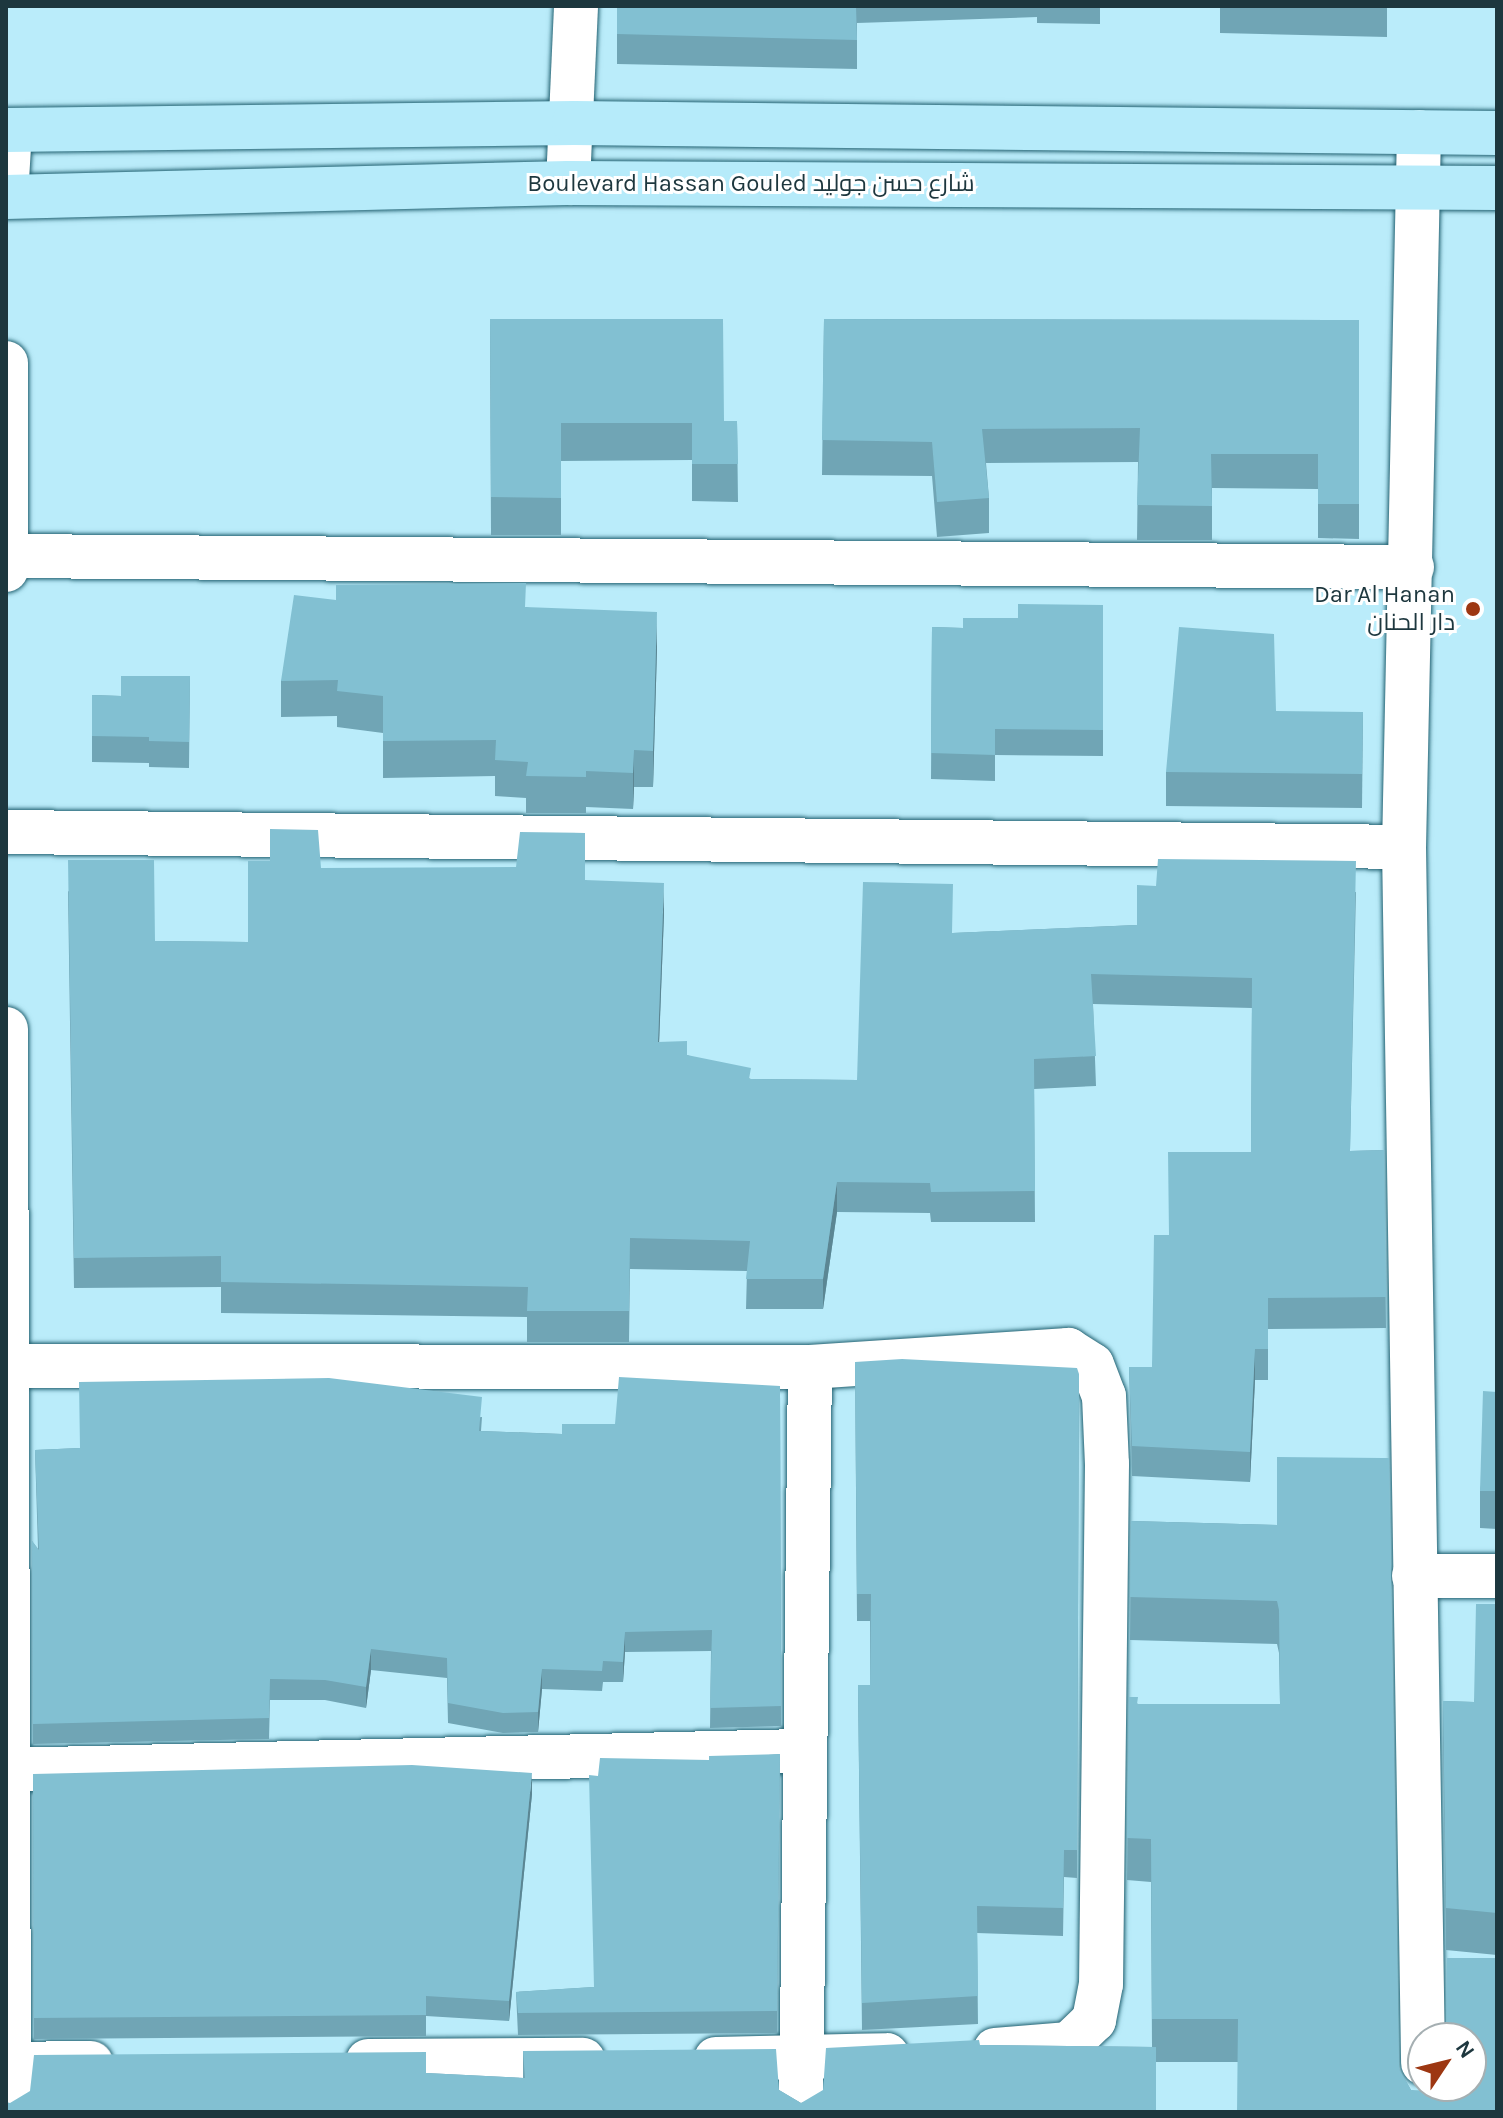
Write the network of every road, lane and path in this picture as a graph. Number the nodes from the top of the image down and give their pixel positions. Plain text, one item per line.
1 (576, 6) edge
2 (574, 123) junction
3 (8, 130) edge
4 (1419, 132) junction
5 (1497, 133) edge
6 (568, 183) junction
7 (1414, 185) junction
8 (1497, 188) edge
9 (6, 197) edge
10 (6, 363) edge
11 (6, 556) edge
12 (1412, 567) junction
13 (6, 570) edge
14 (6, 832) edge
15 (1404, 847) junction
16 (6, 1029) edge
17 (7, 1366) edge
18 (810, 1367) junction
19 (1414, 1576) junction
20 (1497, 1576) edge
21 (802, 1751) junction
22 (6, 1770) edge
23 (1421, 1974) junction
24 (1467, 1976) edge
25 (1422, 2022) edge
26 (801, 2058) junction
27 (627, 2059) edge
28 (674, 2059) edge
29 (327, 2062) edge
30 (137, 2063) edge
31 (8, 2064) edge
32 (9, 2112) edge
33 (801, 2112) edge

1 - 2 street
2 - 3 main road
2 - 4 main road
2 - 6 street
3 - 9 street
4 - 5 main road
4 - 7 street
6 - 7 main road, Boulevard Hassan Gouled شارع حسن جوليد
6 - 9 main road, Boulevard Hassan Gouled شارع حسن جوليد
7 - 8 main road, Boulevard Hassan Gouled شارع حسن جوليد
7 - 12 street
10 - 11 street
11 - 12 street
11 - 13 street
12 - 15 street
14 - 15 street
15 - 19 street
16 - 17 street
17 - 18 street
17 - 22 street
18 - 21 street
18 - 26 street
19 - 20 street
19 - 23 street
21 - 22 street
21 - 26 street
22 - 31 street
23 - 24 street
23 - 25 street
26 - 28 street
26 - 33 street
27 - 29 street
30 - 31 street
31 - 32 street

